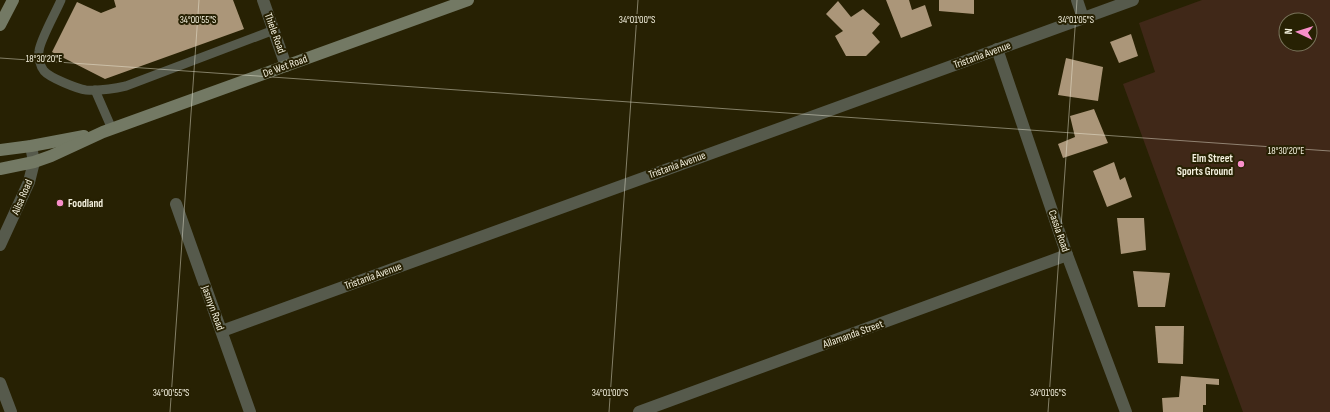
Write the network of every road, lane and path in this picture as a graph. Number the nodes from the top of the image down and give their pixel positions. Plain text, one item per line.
1 (13, 0) edge
2 (62, 0) edge
3 (263, 0) edge
4 (468, 0) edge
5 (1077, 0) edge
6 (1132, 0) edge
7 (1083, 18) junction
8 (0, 25) edge
9 (274, 30) junction
10 (998, 49) junction
11 (286, 66) junction
12 (95, 90) junction
13 (108, 130) junction
14 (31, 146) junction
15 (0, 150) edge
16 (34, 162) junction
17 (0, 169) edge
18 (176, 204) dead end
19 (0, 245) edge
20 (1067, 255) junction
21 (222, 331) junction
22 (0, 383) edge
23 (11, 412) edge
24 (250, 412) edge
25 (639, 412) edge
26 (1126, 412) edge

1 - 8 street
2 - 12 lane
3 - 9 street, Thiele Road
4 - 11 street, De Wet Road
5 - 7 street
6 - 7 street, Tristania Avenue
7 - 10 street, Tristania Avenue
9 - 11 street, Thiele Road
9 - 12 lane
10 - 20 street, Cassia Road
10 - 21 street, Tristania Avenue
11 - 13 street, De Wet Road
12 - 13 lane
13 - 14 street, De Wet Road
13 - 16 street, De Wet Road
14 - 15 street, De Wet Road
14 - 16 street, Ailsa Road
16 - 17 street, De Wet Road
16 - 19 street, Ailsa Road
18 - 21 street, Jasmyn Road
20 - 25 street, Allamanda Street
20 - 26 street, Cassia Road
21 - 24 street, Jasmyn Road
22 - 23 street

